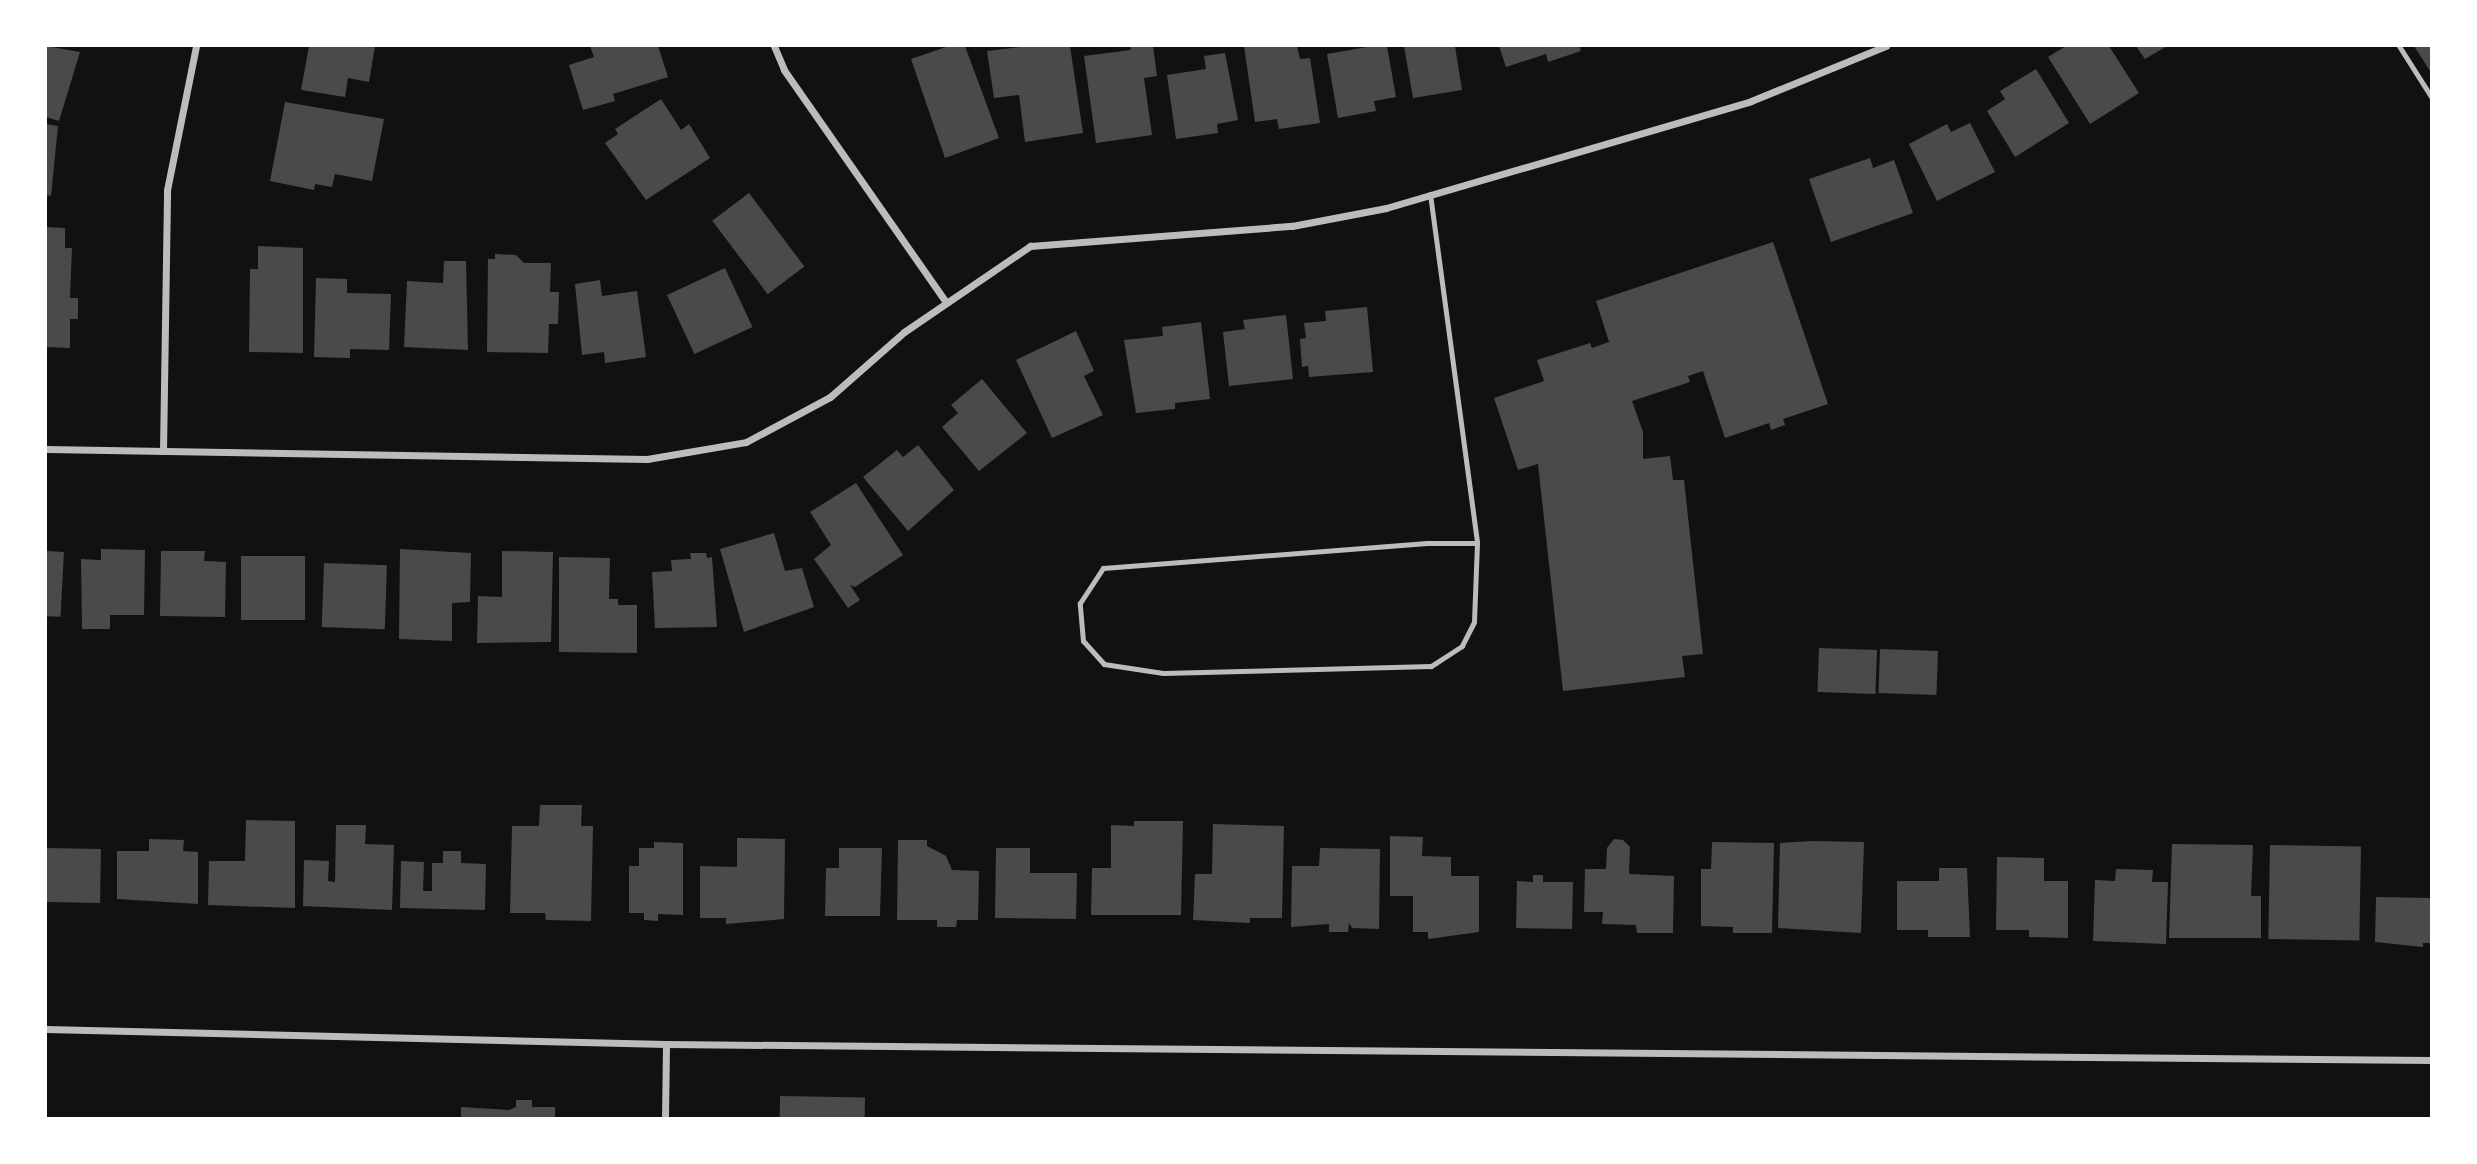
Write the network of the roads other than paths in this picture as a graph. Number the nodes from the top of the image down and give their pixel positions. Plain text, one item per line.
1 (196, 46) edge
2 (775, 46) edge
3 (1886, 46) edge
4 (2399, 46) edge
5 (2431, 98) edge
6 (1430, 194) junction
7 (945, 301) junction
8 (46, 449) edge
9 (163, 451) junction
10 (1477, 543) junction
11 (46, 1029) edge
12 (666, 1044) junction
13 (2431, 1060) edge
14 (666, 1118) edge

1 - 9 street
2 - 7 street
3 - 6 street
4 - 5 lane
6 - 7 street
6 - 10 lane
7 - 9 street
8 - 9 street
10 - 10 lane
11 - 12 street
12 - 13 street
12 - 14 street

